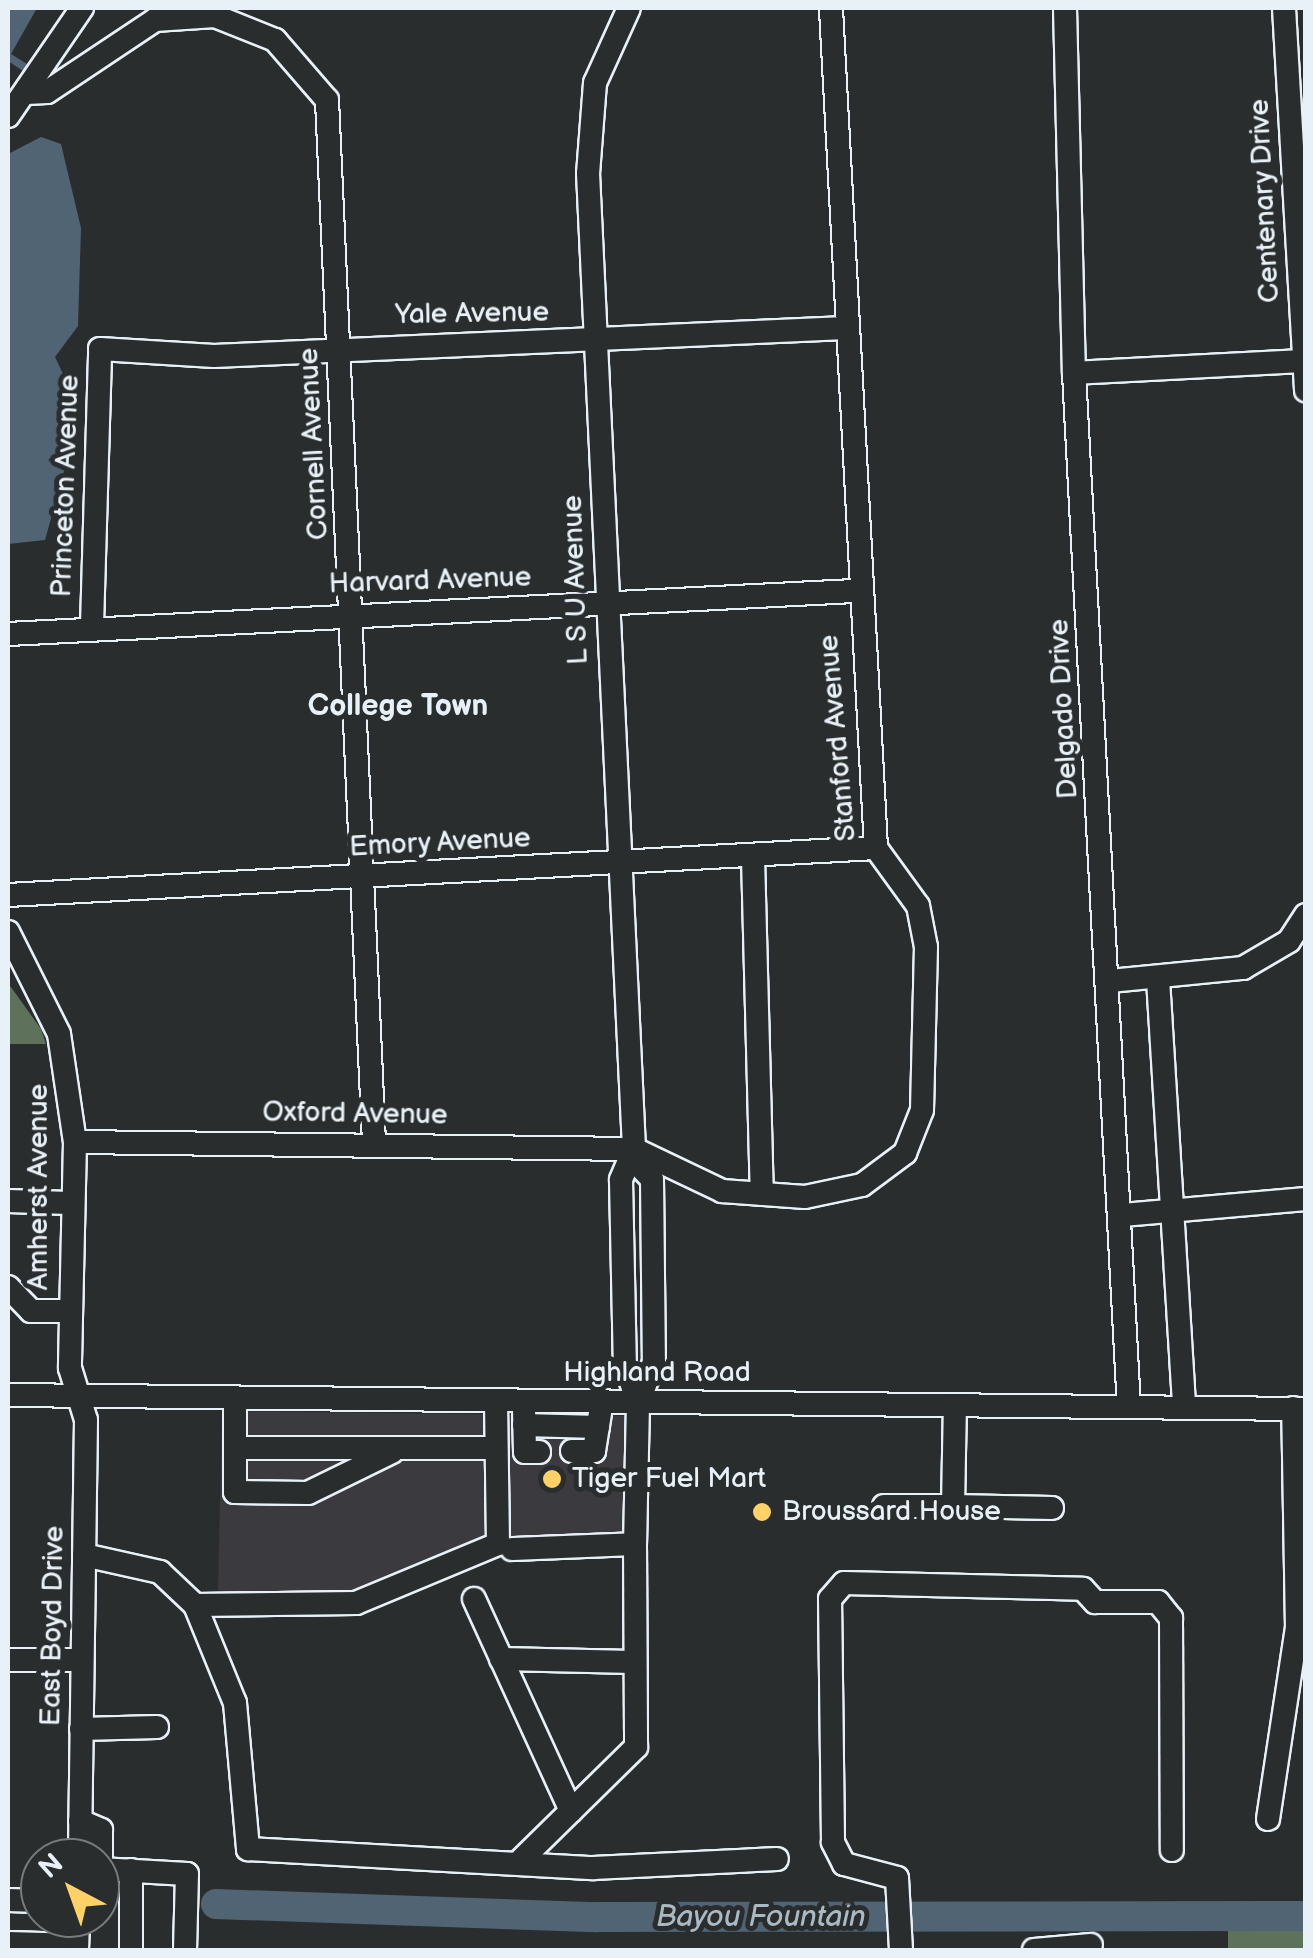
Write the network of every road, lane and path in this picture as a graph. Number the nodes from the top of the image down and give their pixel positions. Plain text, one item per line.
1 (82, 8) edge
2 (629, 8) edge
3 (831, 8) edge
4 (1065, 8) edge
5 (1284, 8) edge
6 (26, 93) junction
7 (8, 116) edge
8 (845, 328) junction
9 (600, 341) junction
10 (338, 348) junction
11 (100, 349) joint
12 (1305, 361) edge
13 (1074, 372) junction
14 (1306, 390) edge
15 (855, 591) junction
16 (606, 606) junction
17 (353, 612) junction
18 (92, 625) junction
19 (8, 634) edge
20 (876, 848) junction
21 (753, 857) junction
22 (618, 863) junction
23 (362, 877) junction
24 (8, 895) edge
25 (1306, 915) edge
26 (8, 932) edge
27 (1110, 980) junction
28 (1158, 980) junction
29 (75, 1142) junction
30 (374, 1143) junction
31 (634, 1154) junction
32 (762, 1194) junction
33 (1306, 1199) edge
34 (8, 1201) edge
35 (69, 1203) junction
36 (1171, 1211) junction
37 (1122, 1215) junction
38 (8, 1287) edge
39 (70, 1311) junction
40 (8, 1395) edge
41 (78, 1396) junction
42 (235, 1398) junction
43 (496, 1402) junction
44 (601, 1403) junction
45 (638, 1404) junction
46 (955, 1405) junction
47 (1129, 1407) junction
48 (1184, 1407) junction
49 (1299, 1409) edge
50 (524, 1414) junction
51 (598, 1427) junction
52 (235, 1448) junction
53 (400, 1448) junction
54 (496, 1448) junction
55 (539, 1452) dead end
56 (572, 1452) dead end
57 (884, 1506) dead end
58 (953, 1506) junction
59 (1052, 1508) dead end
60 (635, 1544) junction
61 (512, 1548) dead end
62 (84, 1555) junction
63 (474, 1599) dead end
64 (195, 1605) junction
65 (501, 1658) junction
66 (8, 1660) edge
67 (82, 1660) junction
68 (633, 1662) junction
69 (157, 1726) dead end
70 (81, 1729) junction
71 (571, 1811) junction
72 (1268, 1819) dead end
73 (86, 1838) edge
74 (1172, 1850) dead end
75 (522, 1859) junction
76 (777, 1859) dead end
77 (120, 1869) edge
78 (131, 1870) junction
79 (8, 1944) edge
80 (901, 1944) edge
81 (1091, 1945) dead end
82 (78, 1948) edge
83 (131, 1950) edge
84 (185, 1950) edge
85 (1034, 1950) edge

1 - 6 street
2 - 9 street, L S U Avenue
3 - 8 street, Stanford Avenue
4 - 13 street, Delgado Drive
5 - 12 street, Centenary Drive
6 - 7 street
6 - 10 street, Cornell Avenue
8 - 9 street, Yale Avenue
8 - 15 street, Stanford Avenue
9 - 10 street, Yale Avenue
9 - 16 street, L S U Avenue
10 - 11 street, Yale Avenue
10 - 17 street, Cornell Avenue
11 - 18 street, Princeton Avenue
12 - 13 street
12 - 14 street, Centenary Drive
13 - 27 street, Delgado Drive
15 - 16 street, Harvard Avenue
15 - 20 street, Stanford Avenue
16 - 17 street, Harvard Avenue
16 - 22 street, L S U Avenue
17 - 18 street, Harvard Avenue
17 - 23 street, Cornell Avenue
18 - 19 street, Harvard Avenue
20 - 21 street, Emory Avenue
20 - 32 street, Stanford Avenue
21 - 22 street, Emory Avenue
21 - 32 street
22 - 23 street, Emory Avenue
22 - 31 street, L S U Avenue
23 - 24 street, Emory Avenue
23 - 30 street, Cornell Avenue
25 - 28 street
26 - 29 street, Amherst Avenue
27 - 28 street
27 - 37 street, Delgado Drive
28 - 36 street
29 - 30 street, Oxford Avenue
29 - 35 street, Amherst Avenue
30 - 31 street, Oxford Avenue
31 - 32 street, Stanford Avenue
31 - 45 street, L S U Avenue
33 - 36 street
34 - 35 street
35 - 39 street, Amherst Avenue
36 - 37 street
36 - 48 street
37 - 47 street, Delgado Drive
38 - 39 street
39 - 41 street, Amherst Avenue
40 - 41 street, Highland Road
41 - 42 street, Highland Road
41 - 62 street, East Boyd Drive
42 - 43 street, Highland Road
42 - 52 street
43 - 50 street, Highland Road
43 - 54 street
44 - 45 street, Highland Road
44 - 50 street, Highland Road
44 - 51 street
45 - 46 street, Highland Road
45 - 60 street, L S U Avenue
46 - 47 street, Highland Road
46 - 58 street
47 - 48 street, Highland Road
48 - 49 street, Highland Road
49 - 72 street
50 - 51 street
50 - 55 street
51 - 56 street
52 - 53 street
52 - 53 street
53 - 54 street
54 - 64 street
57 - 58 street
58 - 59 street
60 - 61 street
60 - 68 street, L S U Avenue
62 - 64 street
62 - 67 street, East Boyd Drive
63 - 65 street
64 - 75 street
65 - 68 street
65 - 71 street
66 - 67 street
67 - 70 street, East Boyd Drive
68 - 71 street, L S U Avenue
69 - 70 street
70 - 73 street, East Boyd Drive
71 - 75 street, L S U Avenue
74 - 80 street
75 - 76 street
77 - 78 street
78 - 83 street
78 - 84 street
79 - 82 street
81 - 85 street

